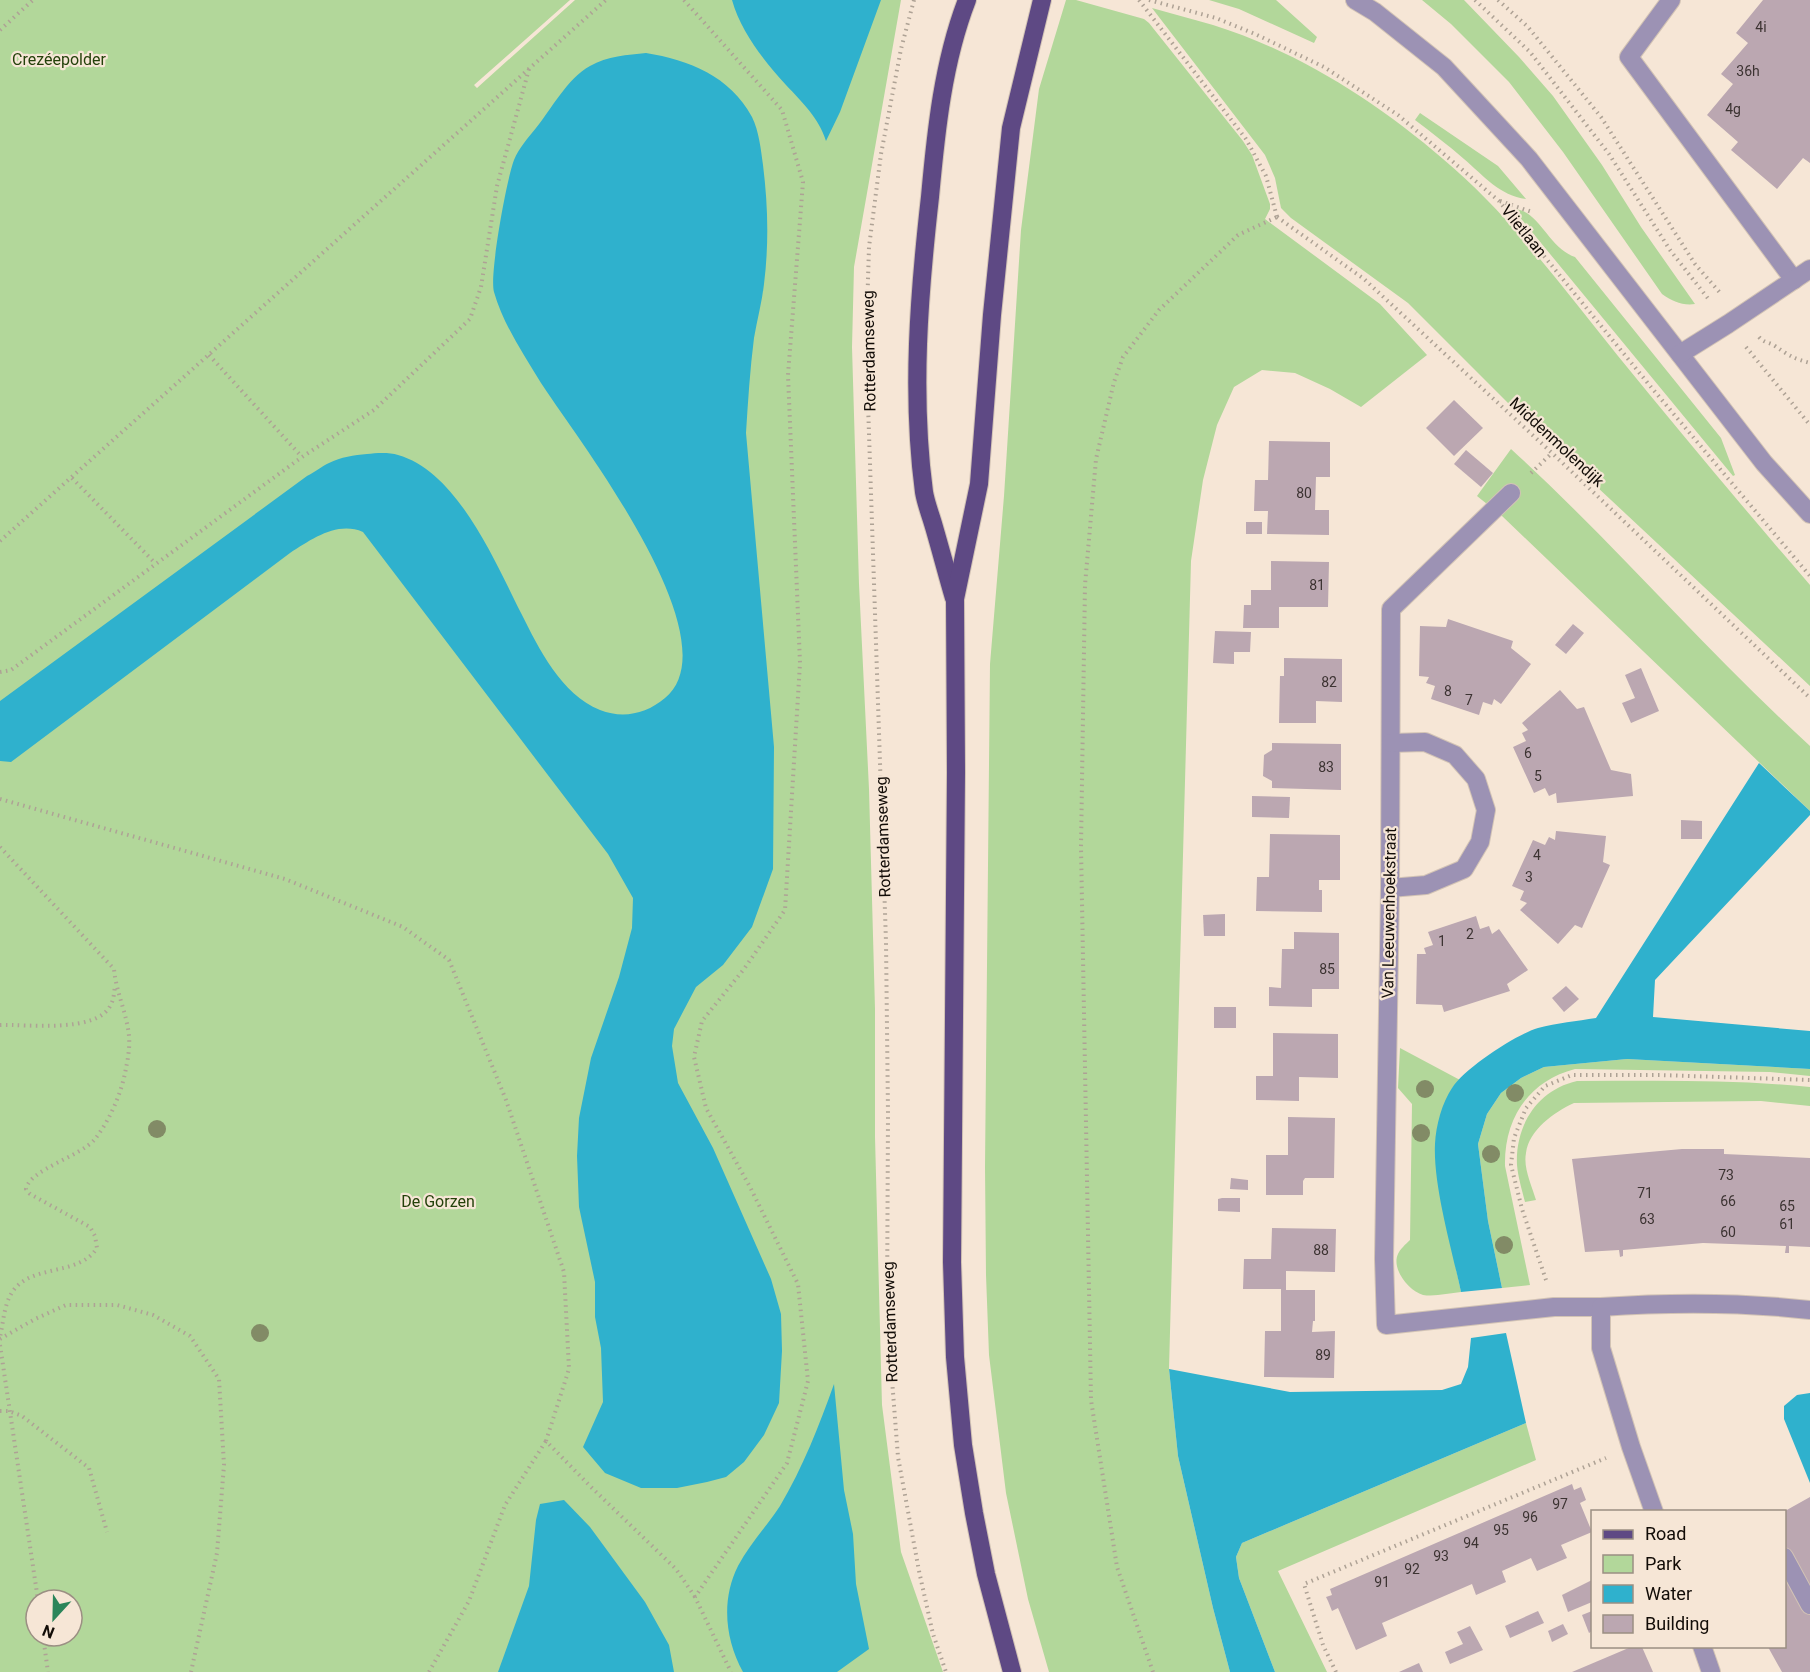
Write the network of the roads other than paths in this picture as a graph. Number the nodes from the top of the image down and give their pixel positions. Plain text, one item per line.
1 (967, 0) edge
2 (1042, 0) edge
3 (1355, 0) edge
4 (1671, 0) edge
5 (1810, 269) edge
6 (1794, 280) junction
7 (1680, 354) junction
8 (1511, 493) dead end
9 (1810, 514) edge
10 (955, 599) junction
11 (1391, 742) junction
12 (1390, 888) junction
13 (1601, 1307) junction
14 (1810, 1310) edge
15 (1653, 1510) edge
16 (1786, 1559) edge
17 (1810, 1605) edge
18 (1702, 1648) edge
19 (1012, 1672) edge
20 (1711, 1672) edge

1 - 10 main road
2 - 10 main road
3 - 7 street
4 - 6 street
5 - 6 street
6 - 7 street
7 - 9 street
8 - 11 street, Van Leeuwenhoekstraat
10 - 19 main road
11 - 12 street, Van Leeuwenhoekstraat
11 - 12 street
12 - 13 street, Van Leeuwenhoekstraat
13 - 14 street
13 - 15 street
16 - 17 street
18 - 20 street

